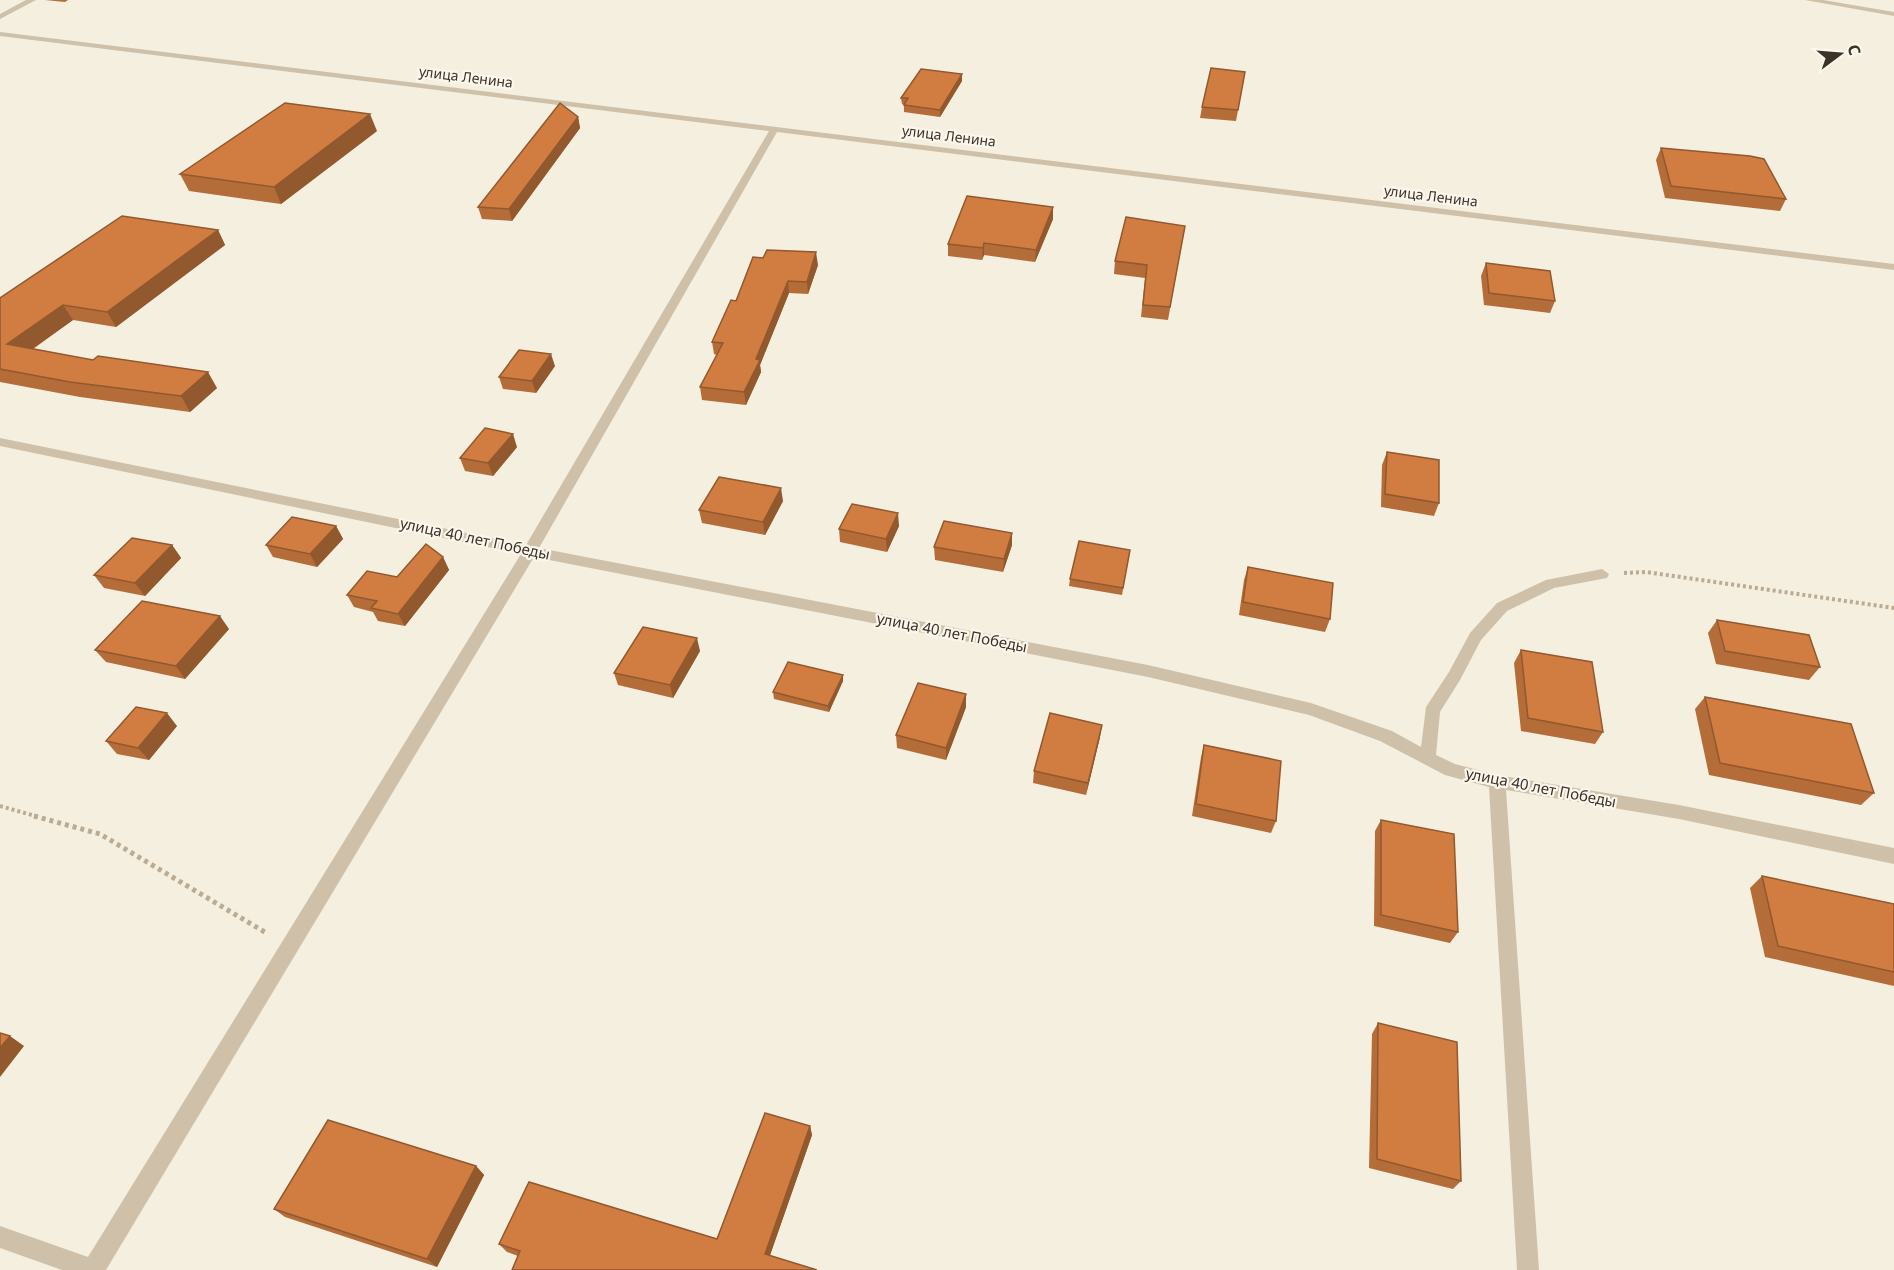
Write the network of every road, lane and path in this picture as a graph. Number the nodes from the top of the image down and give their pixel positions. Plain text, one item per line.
1 (32, 0) edge
2 (1809, 0) edge
3 (1894, 14) edge
4 (0, 17) edge
5 (0, 33) edge
6 (775, 128) junction
7 (1894, 267) edge
8 (0, 442) edge
9 (530, 551) junction
10 (1602, 574) joint
11 (1894, 608) edge
12 (1428, 758) junction
13 (1497, 782) junction
14 (0, 806) edge
15 (1894, 856) edge
16 (289, 946) junction
17 (0, 1237) edge
18 (93, 1270) edge
19 (1528, 1270) edge

1 - 4 street
2 - 3 street
5 - 6 street, улица Ленина
6 - 7 street, улица Ленина
6 - 9 street
8 - 9 street, улица 40 лет Победы
9 - 12 street, улица 40 лет Победы
9 - 16 street
10 - 11 path
10 - 12 street
12 - 13 street, улица 40 лет Победы
13 - 15 street, улица 40 лет Победы
13 - 19 street
14 - 16 path
16 - 18 street
17 - 18 street

